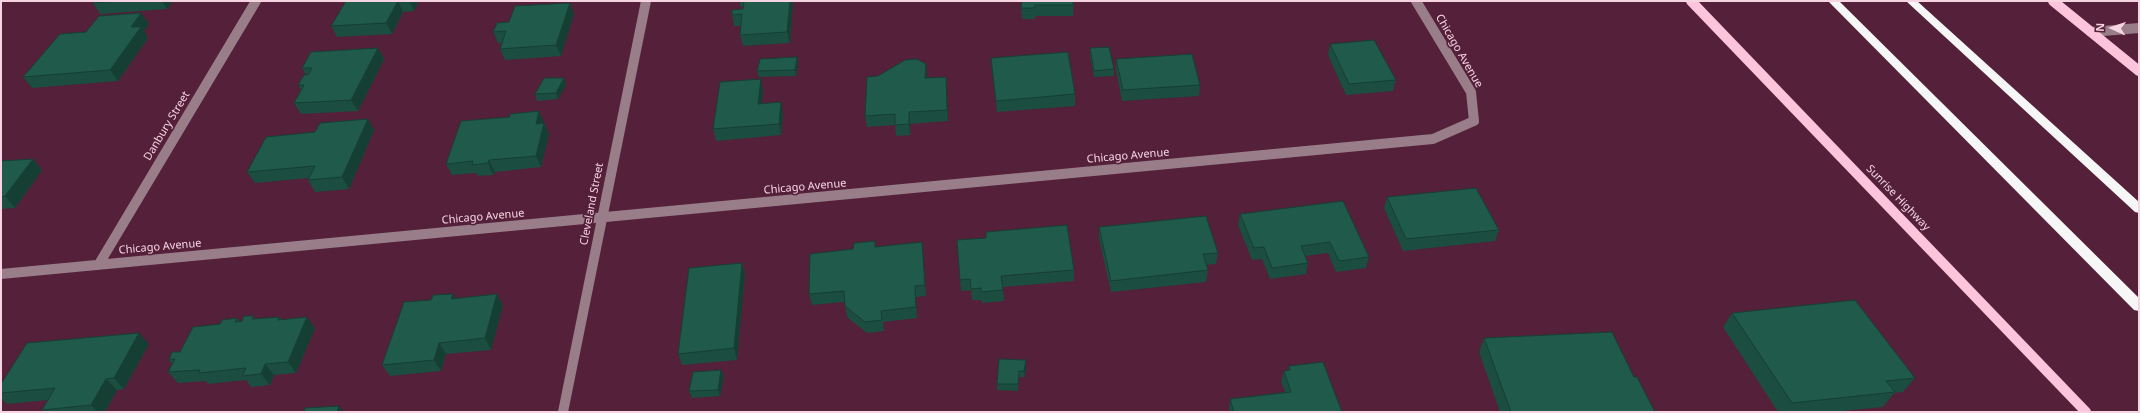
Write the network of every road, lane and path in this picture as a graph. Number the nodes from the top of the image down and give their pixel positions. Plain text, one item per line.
1 (256, 1) edge
2 (646, 1) edge
3 (1416, 1) edge
4 (1691, 1) edge
5 (1834, 1) edge
6 (1912, 1) edge
7 (2053, 1) edge
8 (2139, 28) edge
9 (2091, 32) junction
10 (2139, 71) edge
11 (2139, 209) edge
12 (602, 218) junction
13 (99, 264) junction
14 (1, 274) edge
15 (2139, 306) edge
16 (563, 412) edge
17 (2086, 412) edge

1 - 13 street, Danbury Street
2 - 12 street, Cleveland Street
3 - 12 street, Chicago Avenue
4 - 17 main road, Sunrise Highway
5 - 15 highway
6 - 11 highway
7 - 9 main road
8 - 9 street
9 - 10 main road
12 - 13 street, Chicago Avenue
12 - 16 street, Cleveland Street
13 - 14 street, Chicago Avenue

